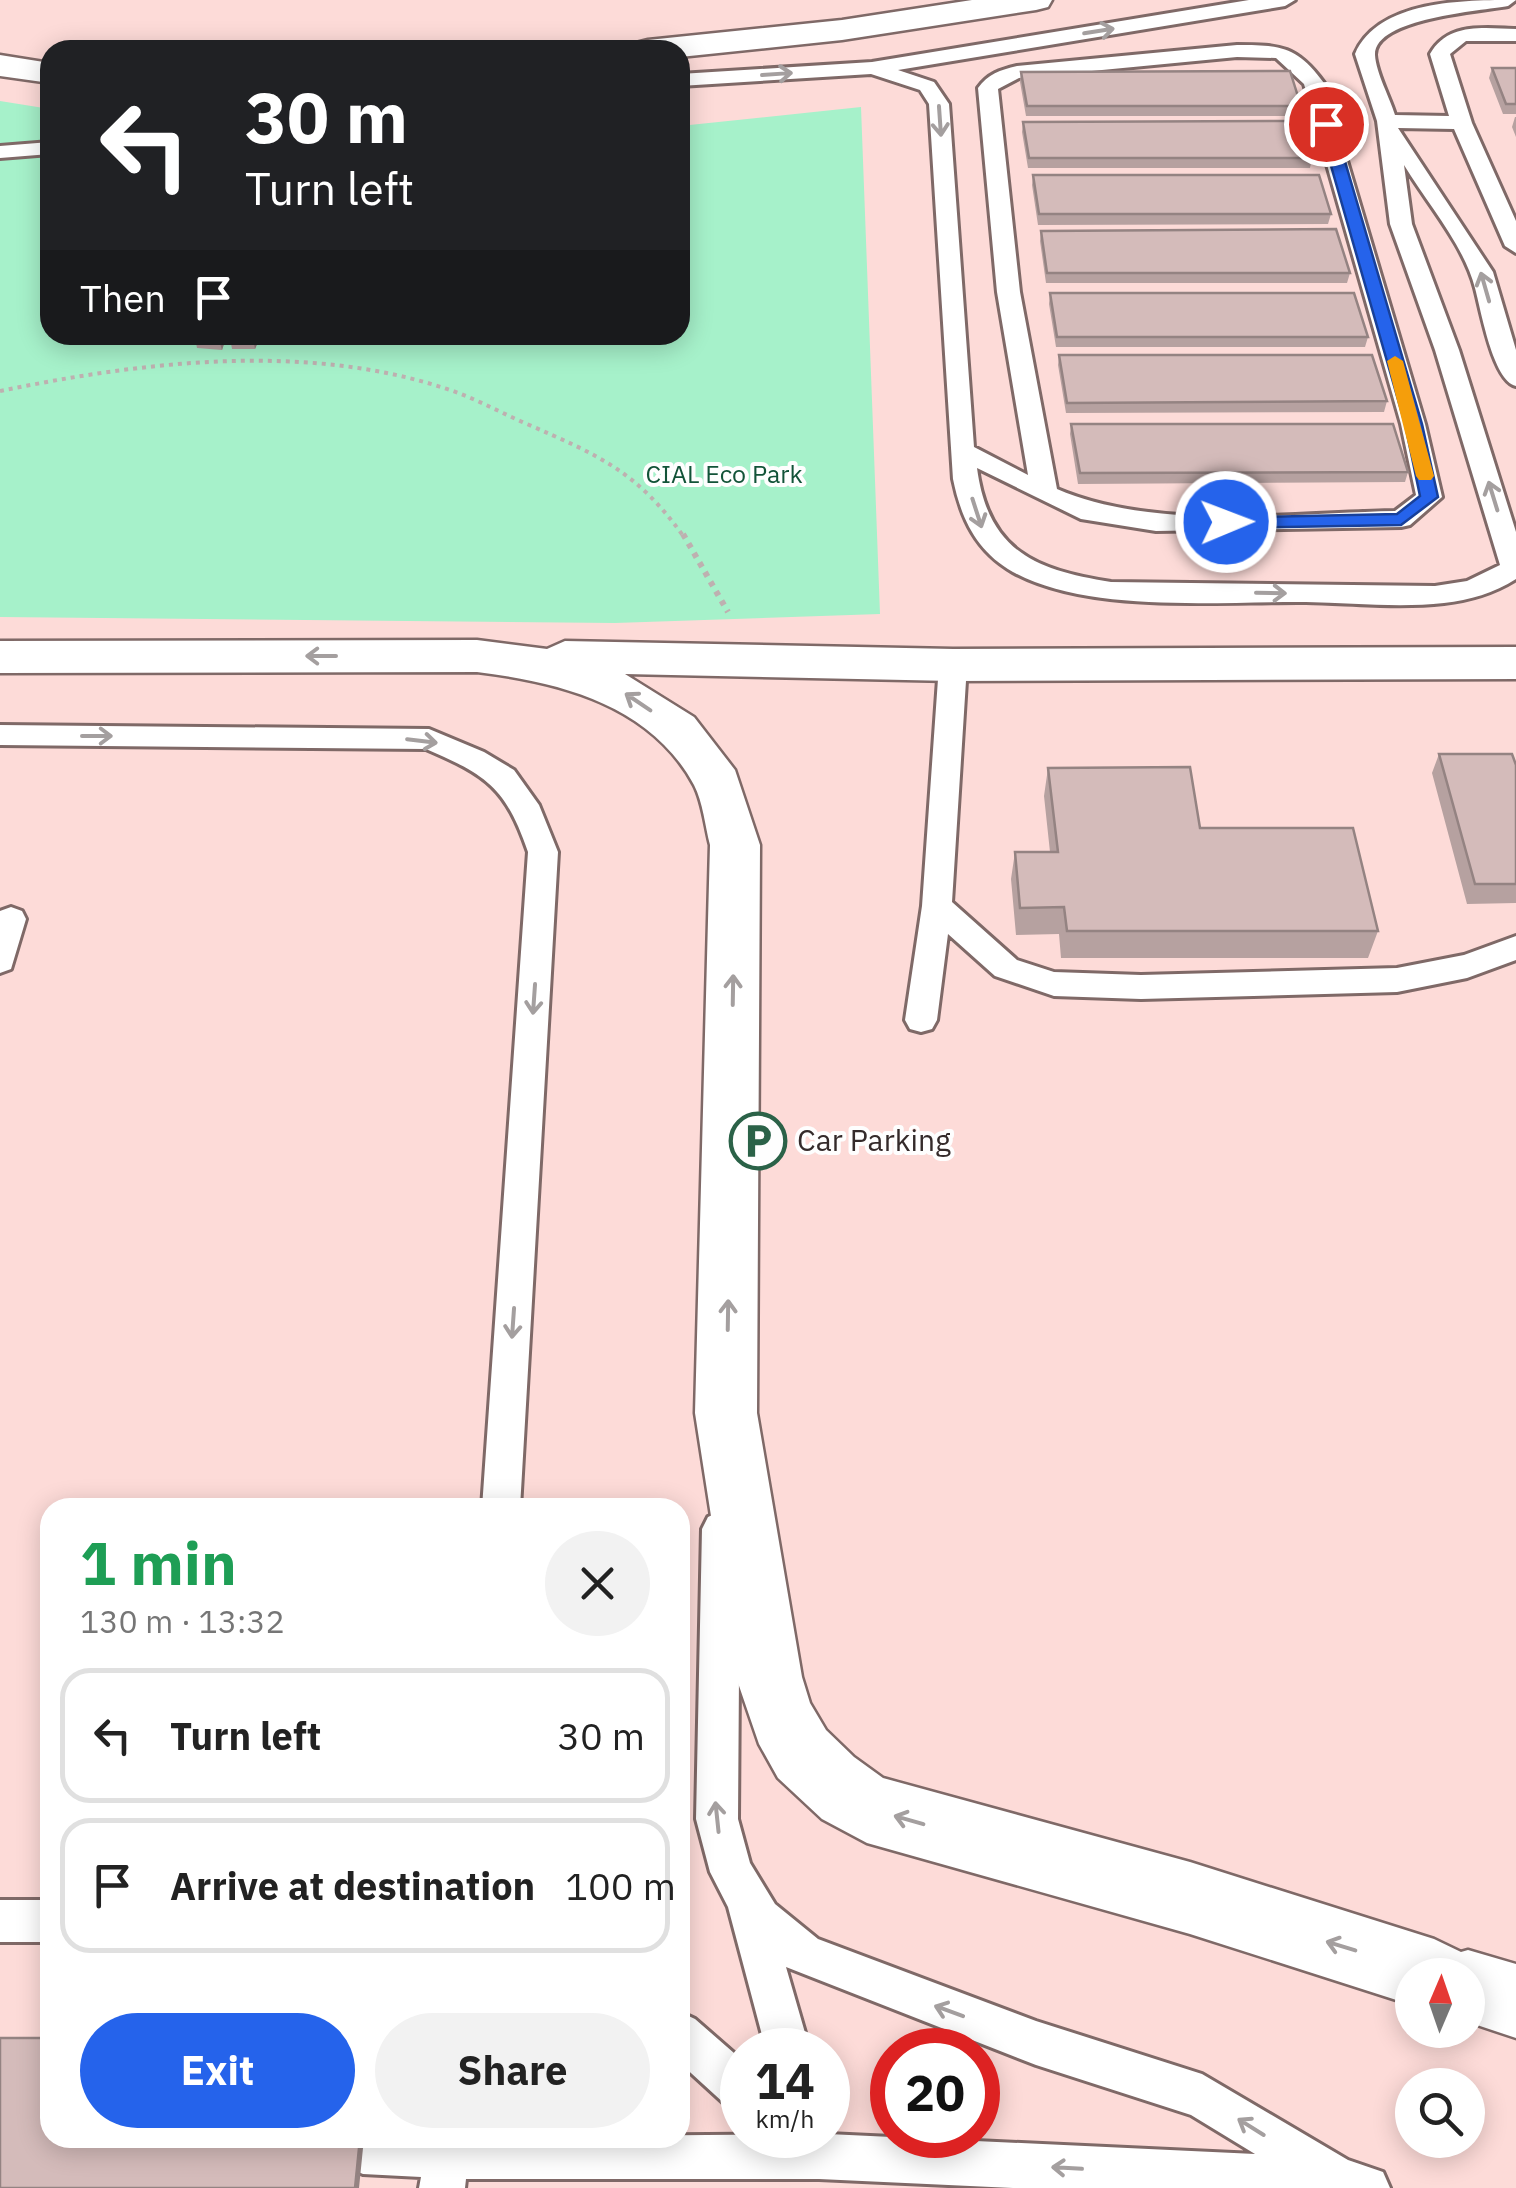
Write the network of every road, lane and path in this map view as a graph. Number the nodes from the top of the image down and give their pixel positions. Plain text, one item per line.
1 (1036, 0) edge
2 (1285, 0) edge
3 (1508, 0) edge
4 (1516, 35) edge
5 (690, 46) edge
6 (0, 65) edge
7 (872, 68) junction
8 (40, 73) edge
9 (690, 79) edge
10 (1314, 83) junction
11 (1361, 90) junction
12 (1387, 120) junction
13 (1462, 123) junction
14 (40, 149) edge
15 (0, 152) edge
16 (1516, 246) edge
17 (977, 260) junction
18 (1516, 379) edge
19 (0, 391) edge
20 (963, 452) junction
21 (1045, 494) junction
22 (1515, 569) edge
23 (477, 656) junction
24 (0, 657) edge
25 (752, 661) junction
26 (1516, 663) edge
27 (953, 665) junction
28 (0, 736) edge
29 (937, 906) junction
30 (11, 919) dead end
31 (1516, 948) edge
32 (0, 962) edge
33 (921, 1020) dead end
34 (726, 1412) junction
35 (502, 1498) edge
36 (744, 1897) junction
37 (0, 1921) edge
38 (40, 1921) edge
39 (1395, 1963) edge
40 (1485, 1991) edge
41 (1516, 2001) edge
42 (782, 2028) edge
43 (690, 2043) edge
44 (720, 2069) edge
45 (363, 2151) edge
46 (720, 2156) edge
47 (850, 2156) edge
48 (445, 2160) edge
49 (1353, 2185) edge

1 - 5 street
7 -> 2 lane
3 - 11 lane
4 - 13 lane
6 - 8 street
9 -> 7 lane
7 -> 17 lane
10 - 11 lane
10 - 17 lane
10 - 21 lane
11 - 12 lane
12 - 13 lane
18 -> 12 lane
22 -> 12 lane
13 - 16 lane
14 - 15 lane
17 - 20 lane
17 - 21 lane
19 - 25 path
20 - 21 lane
20 -> 22 lane
23 -> 24 street
23 - 25 street
34 -> 23 street
25 - 27 street
26 - 27 street
27 - 29 lane
28 -> 35 lane
29 - 31 lane
29 - 33 lane
30 - 32 lane
36 -> 34 lane
39 -> 34 street
36 - 42 lane
49 -> 36 lane
37 - 38 lane
40 - 41 street
43 - 44 lane
45 - 48 lane
46 - 48 lane
49 -> 47 lane

